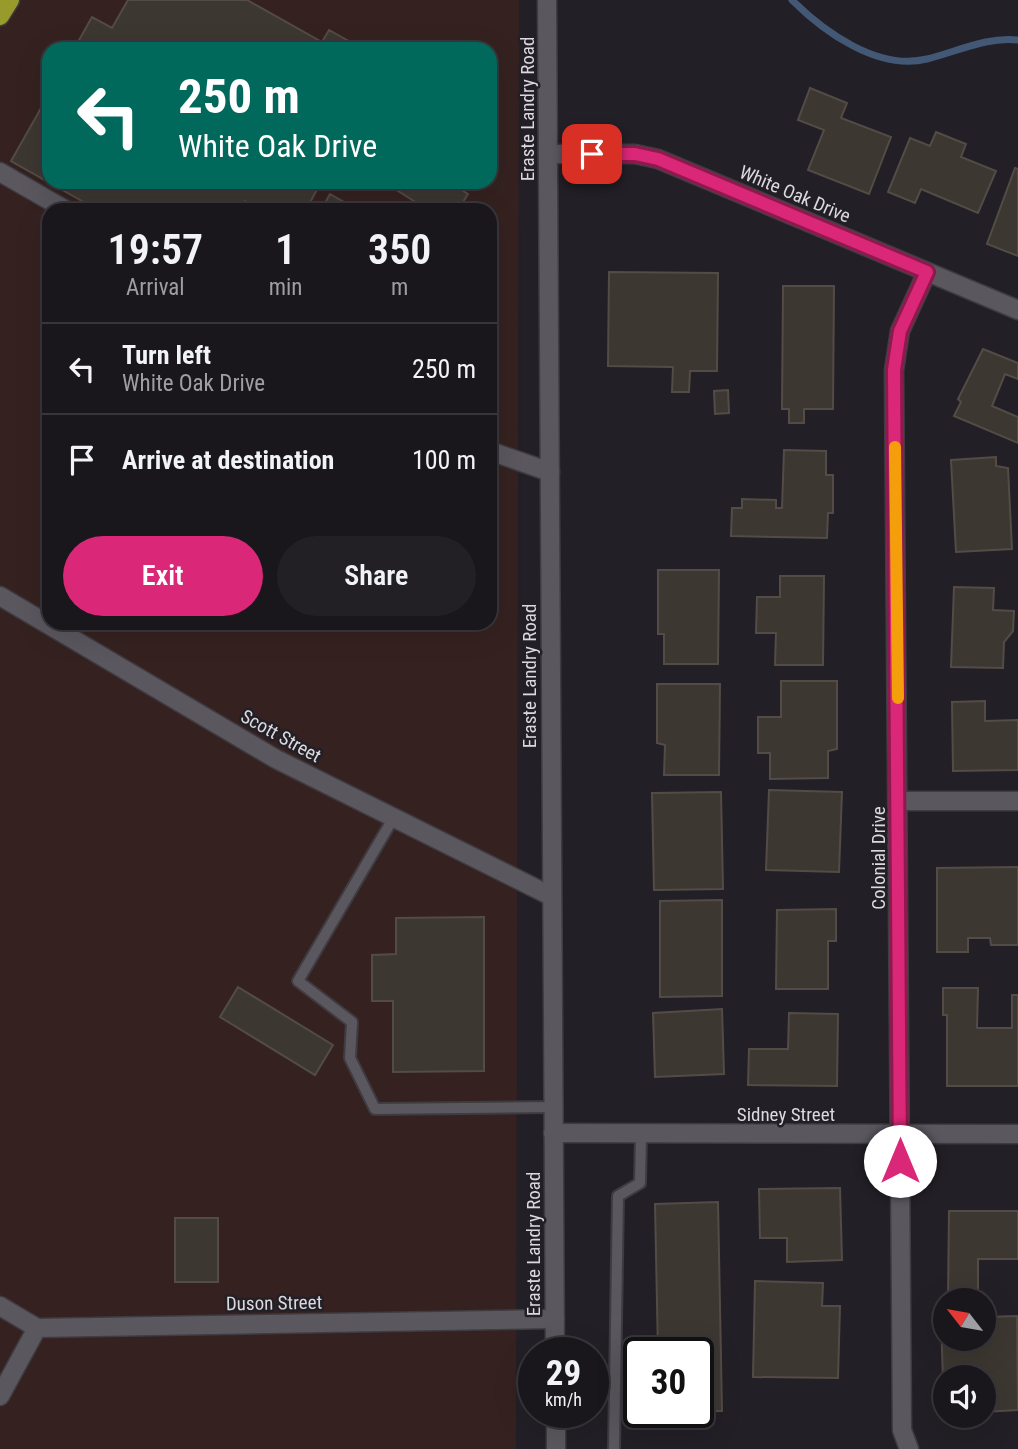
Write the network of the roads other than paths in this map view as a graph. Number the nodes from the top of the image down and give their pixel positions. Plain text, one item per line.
1 (9, 0) edge
2 (547, 0) edge
3 (0, 16) edge
4 (548, 154) junction
5 (0, 172) edge
6 (54, 203) edge
7 (927, 272) junction
8 (1018, 310) edge
9 (497, 453) edge
10 (550, 472) junction
11 (0, 596) edge
12 (42, 621) edge
13 (58, 630) edge
14 (899, 801) junction
15 (1018, 801) edge
16 (394, 817) junction
17 (551, 896) junction
18 (553, 1107) junction
19 (554, 1133) junction
20 (1018, 1134) edge
21 (641, 1135) junction
22 (900, 1135) junction
23 (0, 1306) edge
24 (555, 1319) junction
25 (37, 1328) junction
26 (555, 1337) edge
27 (0, 1396) edge
28 (556, 1428) edge
29 (556, 1449) edge
30 (614, 1449) edge
31 (909, 1449) edge

1 - 3 main road
2 - 4 street, Eraste Landry Road
4 - 7 street, White Oak Drive
4 - 10 street, Eraste Landry Road
5 - 6 street
7 - 8 street, White Oak Drive
7 - 14 street, Colonial Drive
9 - 10 street
10 - 17 street, Eraste Landry Road
11 - 12 street, Scott Street
13 - 16 street, Scott Street
14 - 15 street
14 - 22 street, Colonial Drive
16 - 17 street, Scott Street
16 - 18 lane
17 - 18 street, Eraste Landry Road
18 - 19 street, Eraste Landry Road
19 - 21 street, Sidney Street
19 - 24 street, Eraste Landry Road
20 - 22 street, Sidney Street
21 - 22 street, Sidney Street
21 - 30 lane
22 - 31 street, Colonial Drive
23 - 25 street
24 - 25 street, Duson Street
24 - 26 street, Eraste Landry Road
25 - 27 street
28 - 29 street

